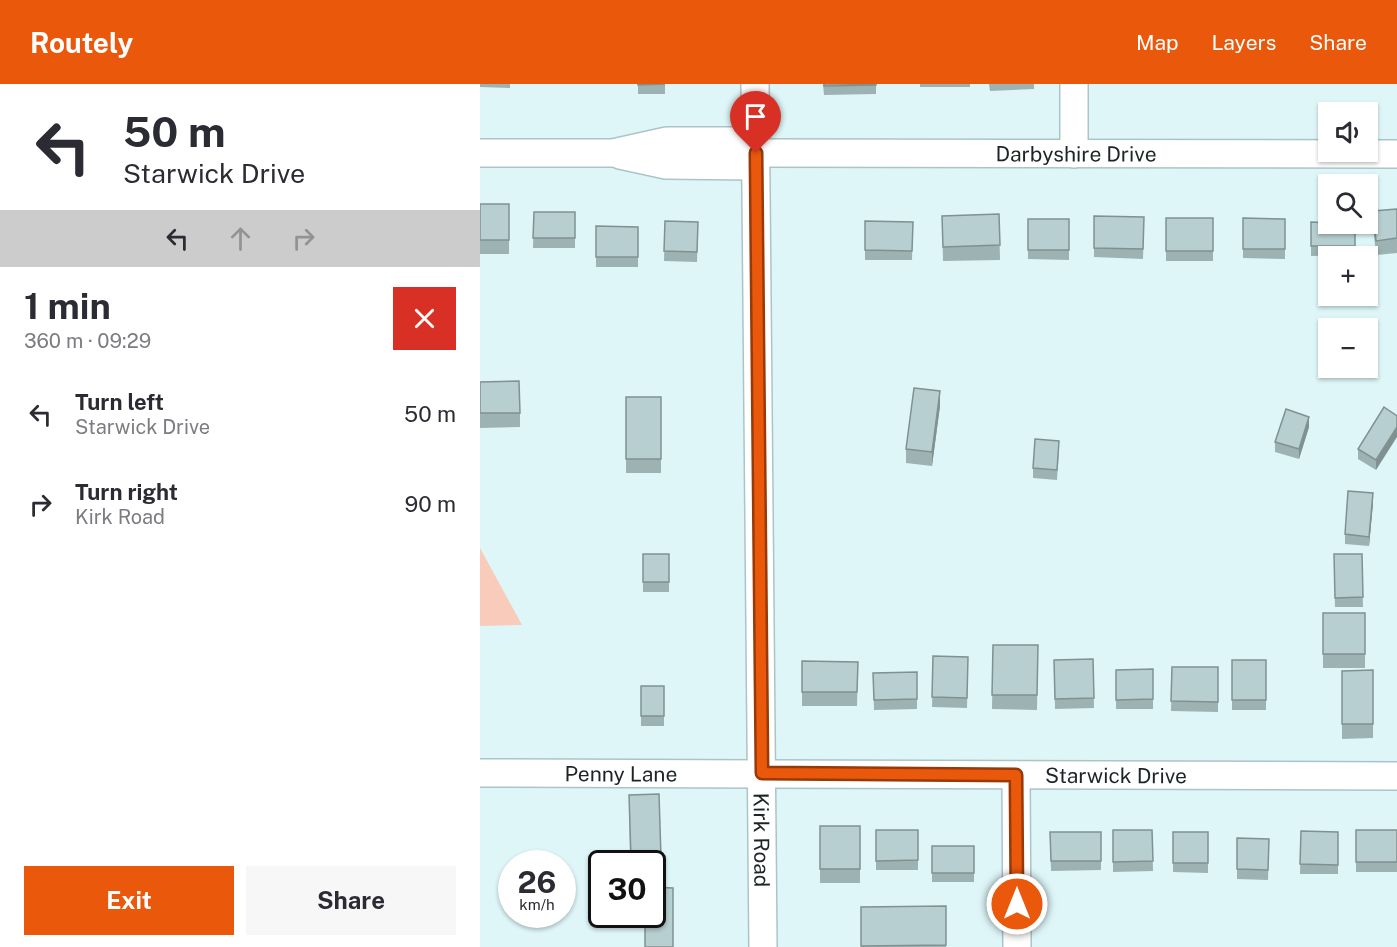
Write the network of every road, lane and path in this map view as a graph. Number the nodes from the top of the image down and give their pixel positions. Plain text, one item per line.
1 (755, 84) edge
2 (1074, 84) edge
3 (480, 153) edge
4 (755, 153) junction
5 (1074, 154) junction
6 (1397, 154) edge
7 (480, 773) edge
8 (762, 773) junction
9 (1016, 775) junction
10 (1397, 776) edge
11 (763, 947) edge
12 (1017, 947) edge

1 - 4 street, Kirk Road
2 - 5 street
3 - 4 street, Darbyshire Drive
4 - 5 street, Darbyshire Drive
4 - 8 street, Kirk Road
5 - 6 street, Darbyshire Drive
7 - 8 street, Penny Lane
8 - 9 street, Starwick Drive
8 - 11 street, Kirk Road
9 - 10 street, Starwick Drive
9 - 12 street

